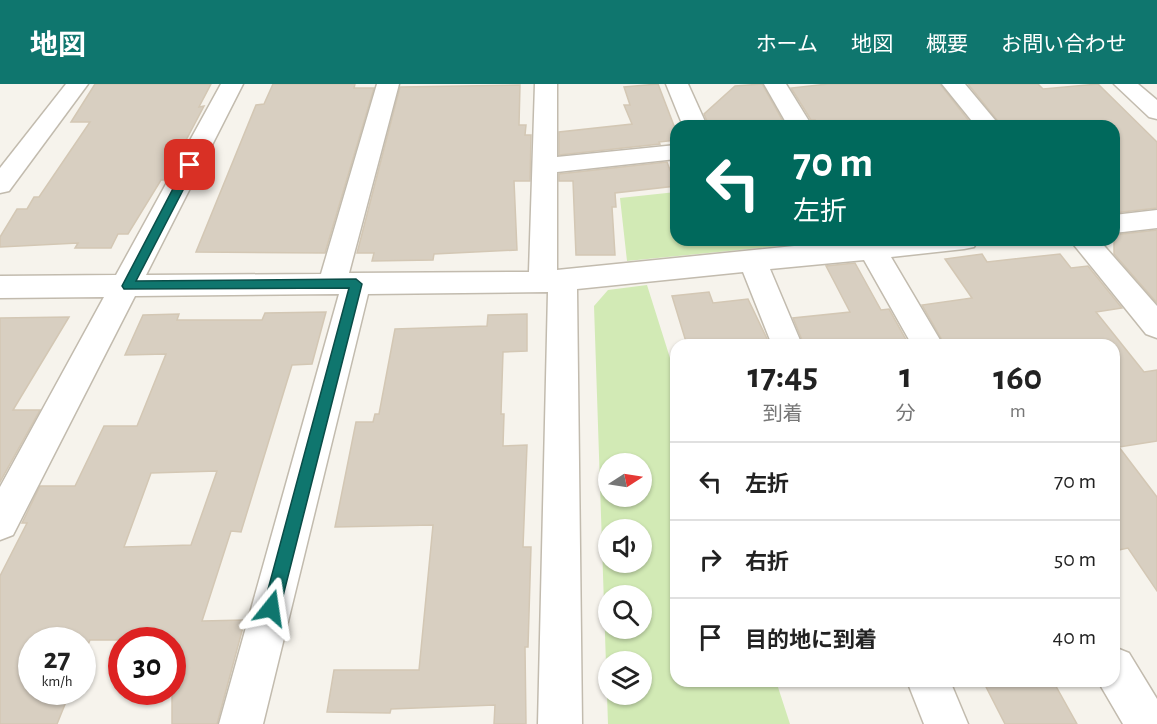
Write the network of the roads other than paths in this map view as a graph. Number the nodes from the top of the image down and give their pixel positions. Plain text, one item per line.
1 (77, 84) edge
2 (232, 84) edge
3 (388, 84) edge
4 (546, 84) edge
5 (677, 84) edge
6 (775, 84) edge
7 (953, 84) edge
8 (1125, 84) edge
9 (1157, 112) edge
10 (692, 120) edge
11 (796, 120) edge
12 (983, 120) edge
13 (670, 153) edge
14 (544, 166) junction
15 (0, 185) edge
16 (1157, 219) edge
17 (1120, 223) edge
18 (863, 246) edge
19 (871, 246) edge
20 (1089, 246) edge
21 (753, 261) junction
22 (553, 281) junction
23 (344, 284) junction
24 (128, 286) junction
25 (0, 287) edge
26 (1157, 326) edge
27 (786, 339) edge
28 (925, 339) edge
29 (0, 523) edge
30 (1120, 678) edge
31 (931, 687) edge
32 (241, 724) edge
33 (560, 724) edge
34 (946, 724) edge
35 (1147, 724) edge

1 - 15 street
2 - 24 street
3 - 23 street
4 - 14 street
5 - 10 street
6 - 11 street
7 - 12 street
8 - 9 street
13 - 14 street
14 - 22 street
16 - 17 street
18 - 21 street
19 - 28 street
20 - 26 street
21 - 22 street
21 - 27 street
22 - 23 street
22 - 33 street
23 - 24 street
23 - 32 street
24 - 25 street
24 - 29 street
30 - 35 street
31 - 34 street

